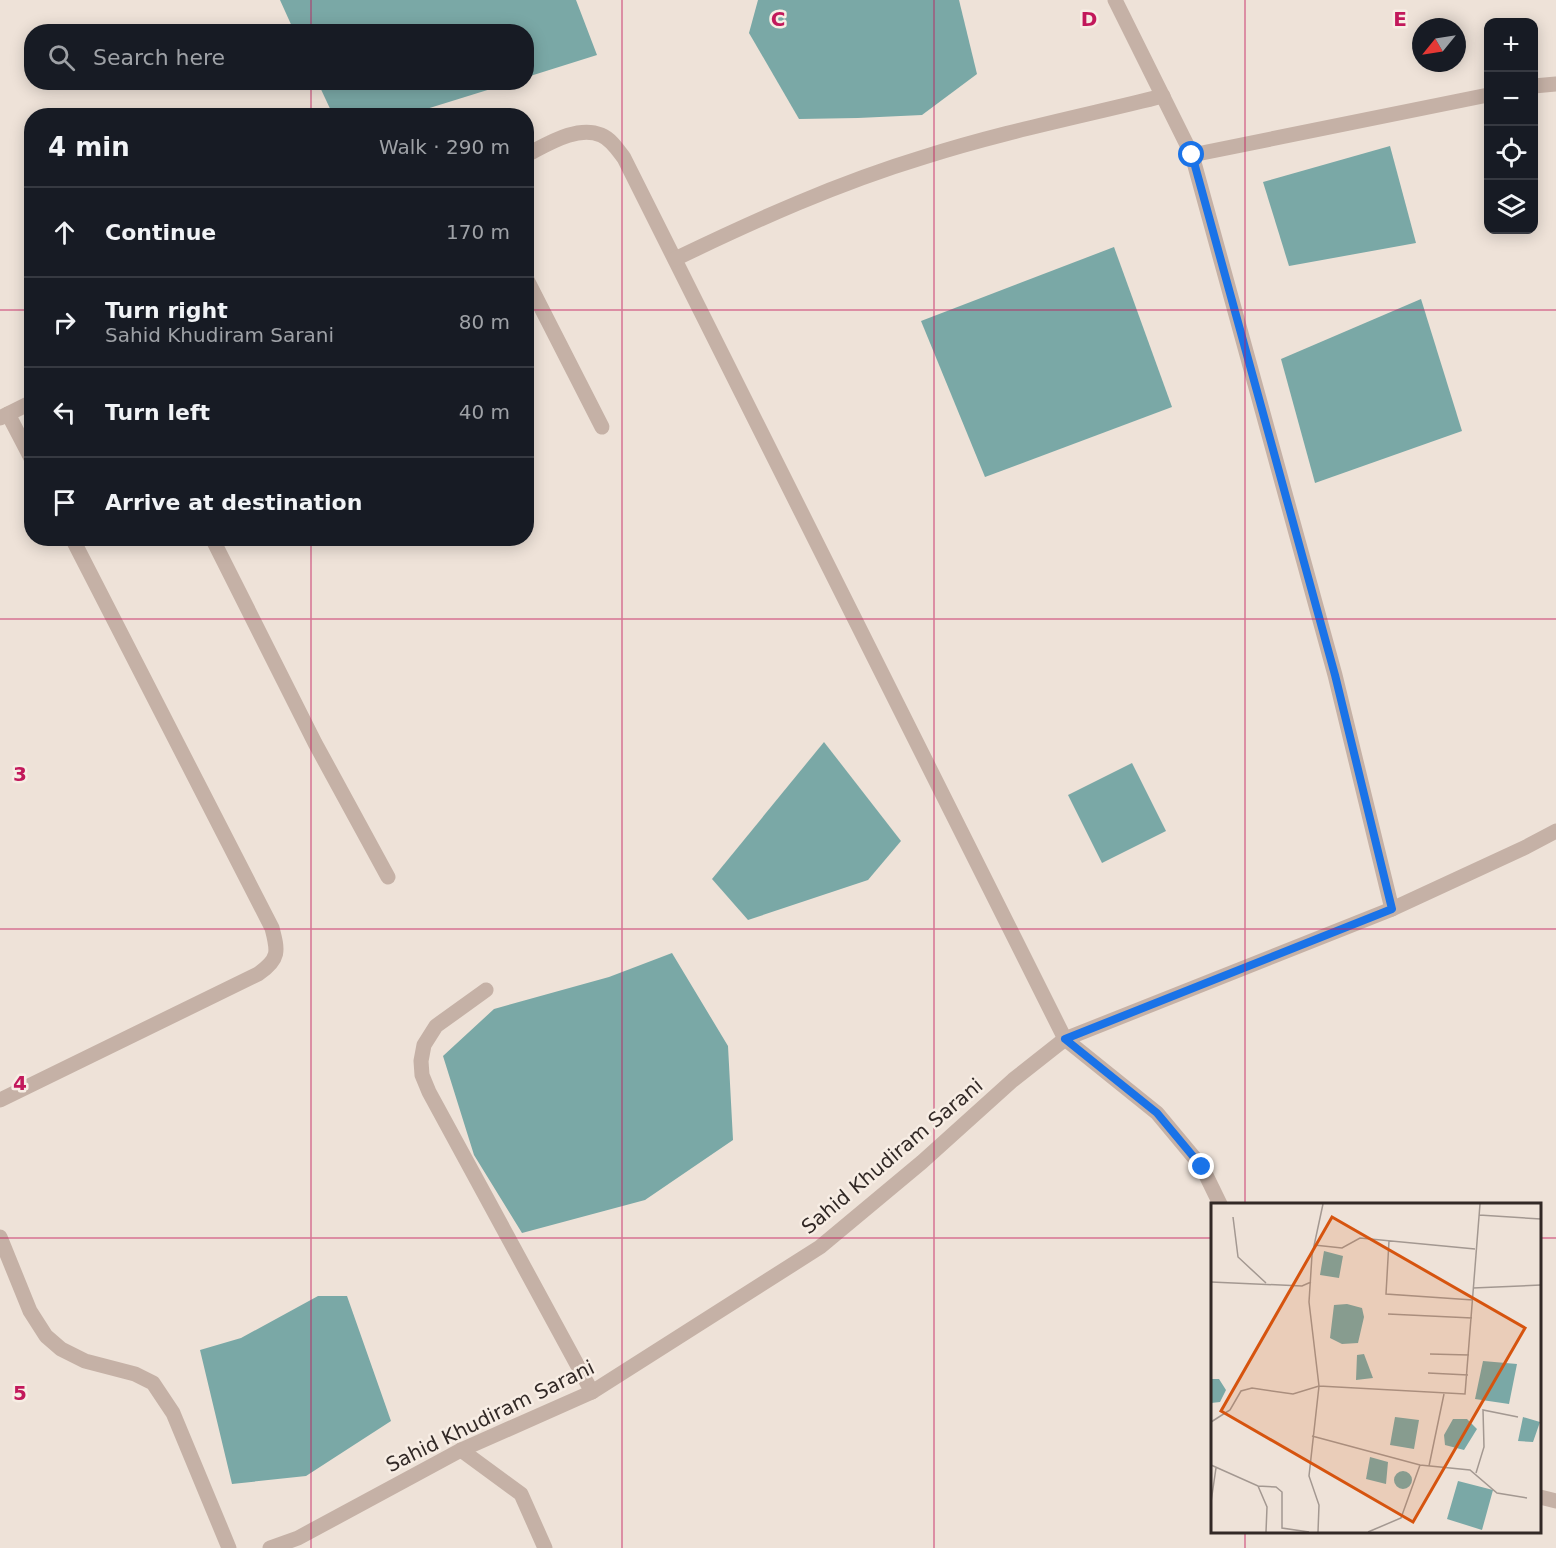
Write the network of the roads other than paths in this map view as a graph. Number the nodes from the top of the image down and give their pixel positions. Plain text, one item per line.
1 (1115, 0) edge
2 (1556, 84) edge
3 (1538, 86) edge
4 (1163, 96) junction
5 (1484, 96) edge
6 (534, 151) edge
7 (1192, 155) junction
8 (675, 259) junction
9 (534, 294) edge
10 (24, 406) edge
11 (4, 416) edge
12 (602, 427) dead end
13 (24, 447) edge
14 (76, 546) edge
15 (216, 546) edge
16 (1556, 831) edge
17 (388, 877) dead end
18 (1392, 909) junction
19 (486, 990) dead end
20 (1065, 1039) junction
21 (0, 1100) edge
22 (1220, 1203) edge
23 (0, 1237) edge
24 (592, 1392) junction
25 (461, 1450) junction
26 (1541, 1497) edge
27 (1556, 1501) edge
28 (229, 1548) edge
29 (270, 1548) edge
30 (545, 1548) edge

1 - 4 street
2 - 3 street
4 - 7 street
4 - 8 street
5 - 7 street
6 - 8 street
7 - 18 street
8 - 20 street
9 - 12 street
10 - 11 street
11 - 13 street
14 - 21 street
15 - 17 street
16 - 18 street, Sahid Khudiram Sarani
18 - 20 street, Sahid Khudiram Sarani
19 - 24 street
20 - 22 street
20 - 24 street, Sahid Khudiram Sarani
23 - 28 street
24 - 25 street, Sahid Khudiram Sarani
25 - 29 street, Sahid Khudiram Sarani
25 - 30 street
26 - 27 street

